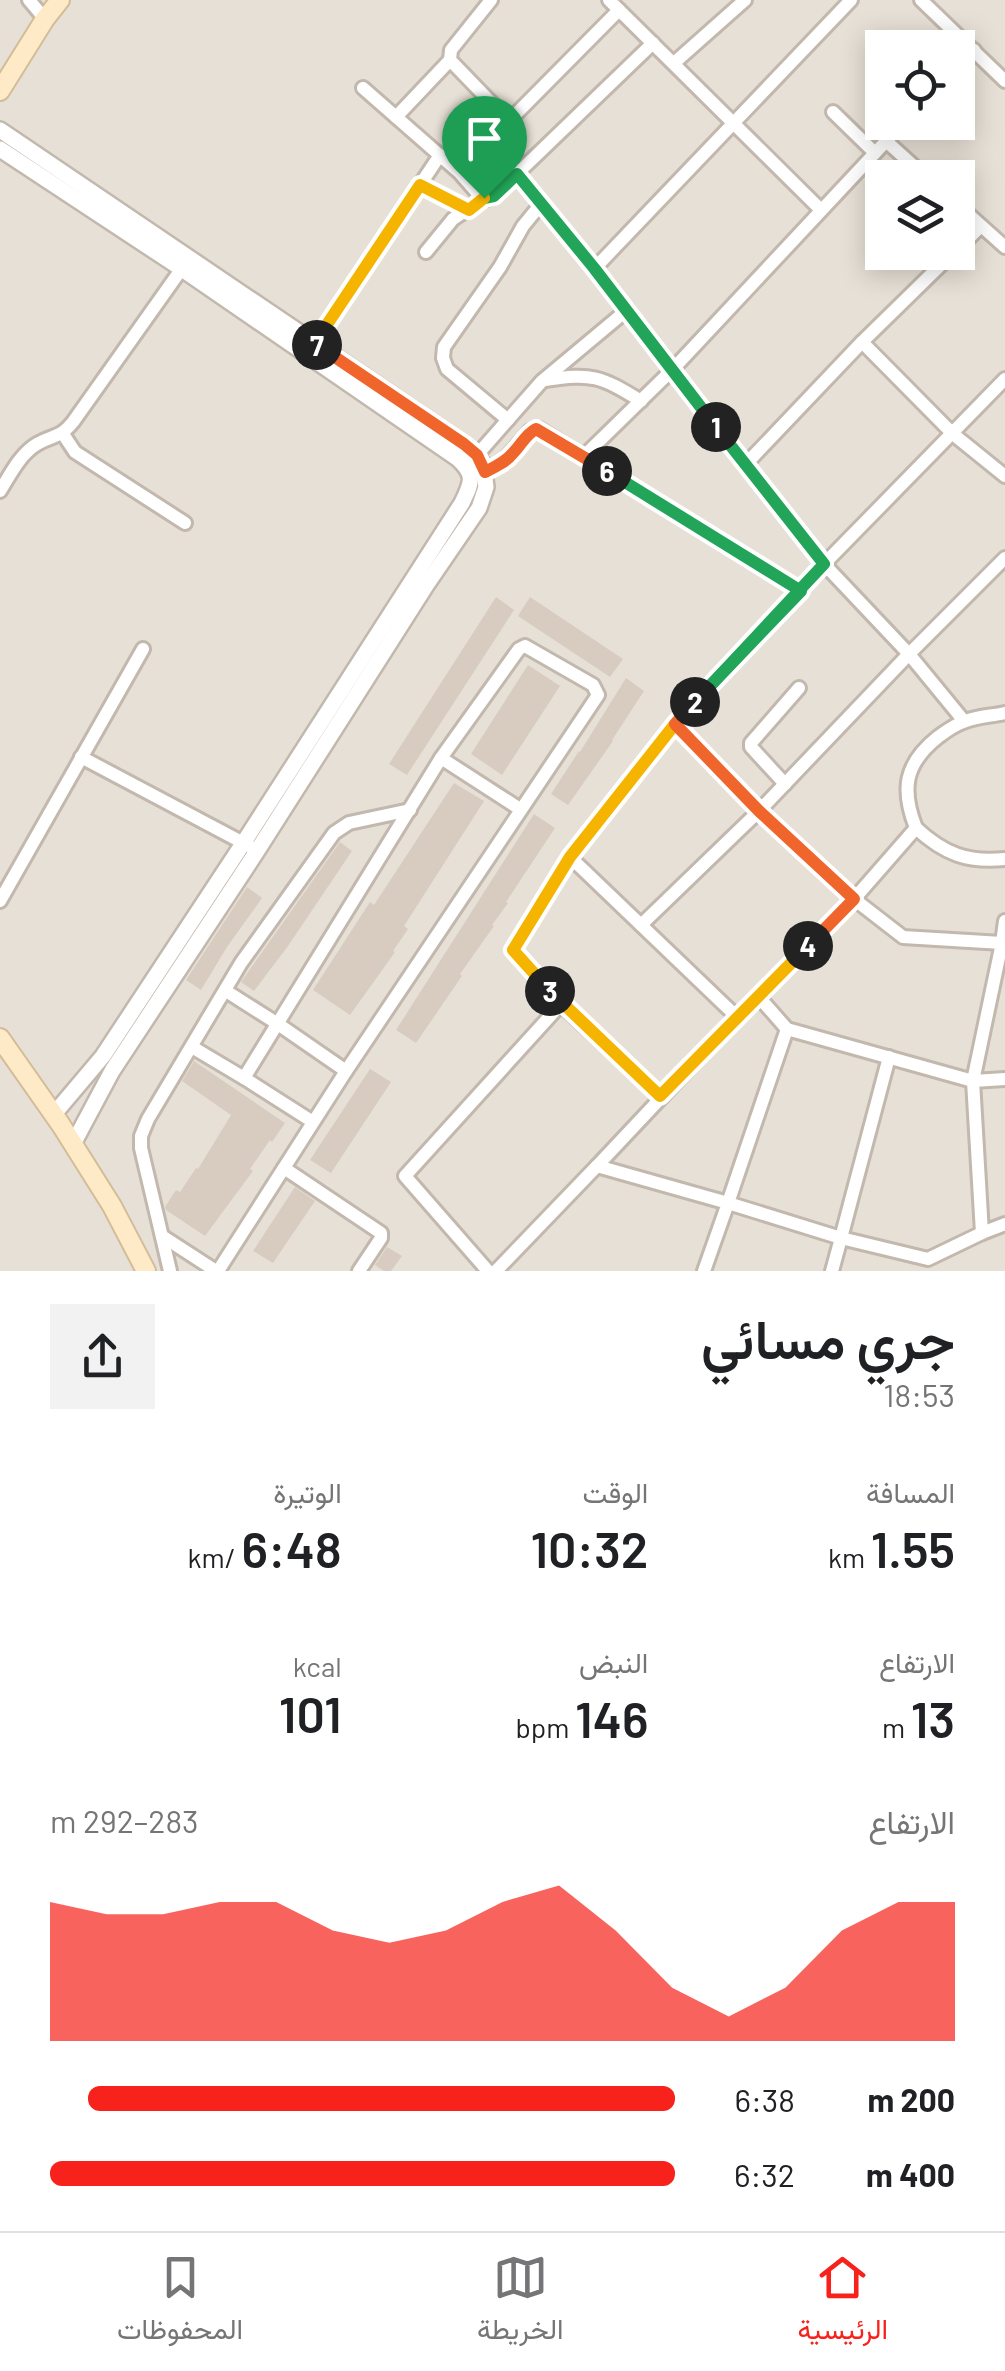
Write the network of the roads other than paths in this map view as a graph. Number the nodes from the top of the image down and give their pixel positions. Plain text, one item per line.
1 (29, 0) edge
2 (60, 0) edge
3 (491, 0) edge
4 (744, 0) edge
5 (850, 0) edge
6 (921, 0) edge
7 (614, 5) edge
8 (45, 19) junction
9 (953, 30) edge
10 (654, 43) junction
11 (975, 51) edge
12 (450, 60) junction
13 (674, 62) junction
14 (1005, 82) edge
15 (363, 88) dead end
16 (0, 90) edge
17 (834, 112) dead end
18 (396, 117) junction
19 (509, 121) junction
20 (733, 123) junction
21 (0, 130) edge
22 (886, 141) joint
23 (0, 149) edge
24 (875, 152) junction
25 (440, 156) junction
26 (907, 160) edge
27 (517, 174) junction
28 (420, 185) junction
29 (484, 198) junction
30 (541, 204) junction
31 (469, 210) junction
32 (820, 210) junction
33 (975, 221) edge
34 (981, 226) junction
35 (975, 232) edge
36 (1005, 246) edge
37 (426, 252) dead end
38 (185, 264) junction
39 (594, 268) junction
40 (936, 270) edge
41 (627, 310) junction
42 (862, 342) junction
43 (307, 345) junction
44 (673, 369) junction
45 (1005, 380) edge
46 (542, 381) junction
47 (641, 401) junction
48 (508, 420) junction
49 (63, 434) junction
50 (953, 434) junction
51 (477, 455) junction
52 (584, 457) junction
53 (0, 459) edge
54 (745, 465) junction
55 (15, 466) junction
56 (478, 474) junction
57 (1005, 476) edge
58 (0, 491) edge
59 (185, 524) dead end
60 (1005, 558) edge
61 (824, 564) junction
62 (801, 591) junction
63 (143, 649) dead end
64 (909, 654) junction
65 (799, 688) dead end
66 (1005, 713) edge
67 (964, 721) junction
68 (675, 724) junction
69 (81, 757) junction
70 (442, 758) junction
71 (785, 784) junction
72 (520, 809) junction
73 (410, 810) junction
74 (759, 811) junction
75 (916, 828) junction
76 (250, 847) junction
77 (570, 857) junction
78 (1005, 859) edge
79 (854, 899) junction
80 (0, 902) edge
81 (1005, 920) edge
82 (641, 925) junction
83 (1004, 943) edge
84 (226, 991) junction
85 (758, 996) junction
86 (561, 1004) junction
87 (736, 1017) junction
88 (278, 1024) junction
89 (787, 1029) junction
90 (0, 1038) edge
91 (192, 1047) junction
92 (889, 1057) junction
93 (346, 1071) junction
94 (244, 1078) junction
95 (1005, 1079) edge
96 (973, 1080) junction
97 (660, 1096) junction
98 (54, 1114) junction
99 (313, 1122) junction
100 (73, 1144) junction
101 (597, 1166) junction
102 (284, 1168) junction
103 (728, 1203) junction
104 (1005, 1224) edge
105 (982, 1233) junction
106 (162, 1236) junction
107 (841, 1238) junction
108 (929, 1265) edge
109 (146, 1271) edge
110 (170, 1271) edge
111 (217, 1271) edge
112 (358, 1271) edge
113 (492, 1271) edge
114 (704, 1271) edge
115 (832, 1271) edge

1 - 8 street
2 - 8 main road
3 - 12 street
4 - 13 street
5 - 20 street
6 - 9 street
7 - 10 street
7 - 19 street
8 - 16 main road
10 - 13 street
10 - 27 street
11 - 14 street
12 - 18 street
12 - 19 street
13 - 20 street
15 - 18 street
17 - 24 street
18 - 25 street
19 - 27 street
20 - 32 street
20 - 39 street
21 - 38 street
22 - 24 street
22 - 26 street
23 - 38 street
24 - 32 street
25 - 28 street
25 - 29 street
27 - 29 street
27 - 30 street
28 - 31 street
28 - 43 street
29 - 31 street
30 - 39 street
30 - 48 street
31 - 37 street
32 - 44 street
33 - 34 street
34 - 35 street
34 - 36 street
38 - 43 street
38 - 49 street
39 - 41 street
40 - 42 street
41 - 44 street
41 - 46 street
42 - 50 street
42 - 54 street
43 - 51 street
43 - 56 street
44 - 47 street
44 - 54 street
45 - 50 street
46 - 47 street
46 - 48 street
47 - 52 street
48 - 51 street
49 - 55 street
49 - 59 street
50 - 57 street
50 - 61 street
51 - 56 street
52 - 56 street
52 - 62 street
53 - 55 street
54 - 61 street
55 - 58 street
56 - 76 street
60 - 64 street
61 - 62 street
61 - 64 street
62 - 68 street
63 - 69 street
64 - 67 street
64 - 71 street
65 - 71 street
66 - 67 street
67 - 75 street
68 - 74 street
68 - 77 street
69 - 76 street
69 - 80 street
70 - 72 street
70 - 72 street
70 - 73 street
71 - 74 street
72 - 93 street
73 - 84 street
73 - 88 street
74 - 79 street
74 - 82 street
75 - 78 street
75 - 79 street
76 - 98 street
76 - 100 street
77 - 82 street
77 - 86 street
79 - 83 street
79 - 85 street
81 - 83 street
82 - 87 street
83 - 96 street
84 - 88 street
84 - 91 street
85 - 87 street
85 - 89 street
86 - 97 street
86 - 113 street
87 - 97 street
88 - 93 street
88 - 94 street
89 - 92 street
89 - 103 street
90 - 98 main road
91 - 94 street
91 - 106 street
92 - 96 street
92 - 107 street
93 - 99 street
94 - 99 street
95 - 96 street
96 - 105 street
97 - 101 street
98 - 100 main road
99 - 102 street
100 - 109 main road
101 - 103 street
101 - 113 street
102 - 111 street
102 - 112 street
103 - 107 street
103 - 114 street
104 - 105 street
105 - 108 street
106 - 110 street
106 - 111 street
107 - 108 street
107 - 115 street

